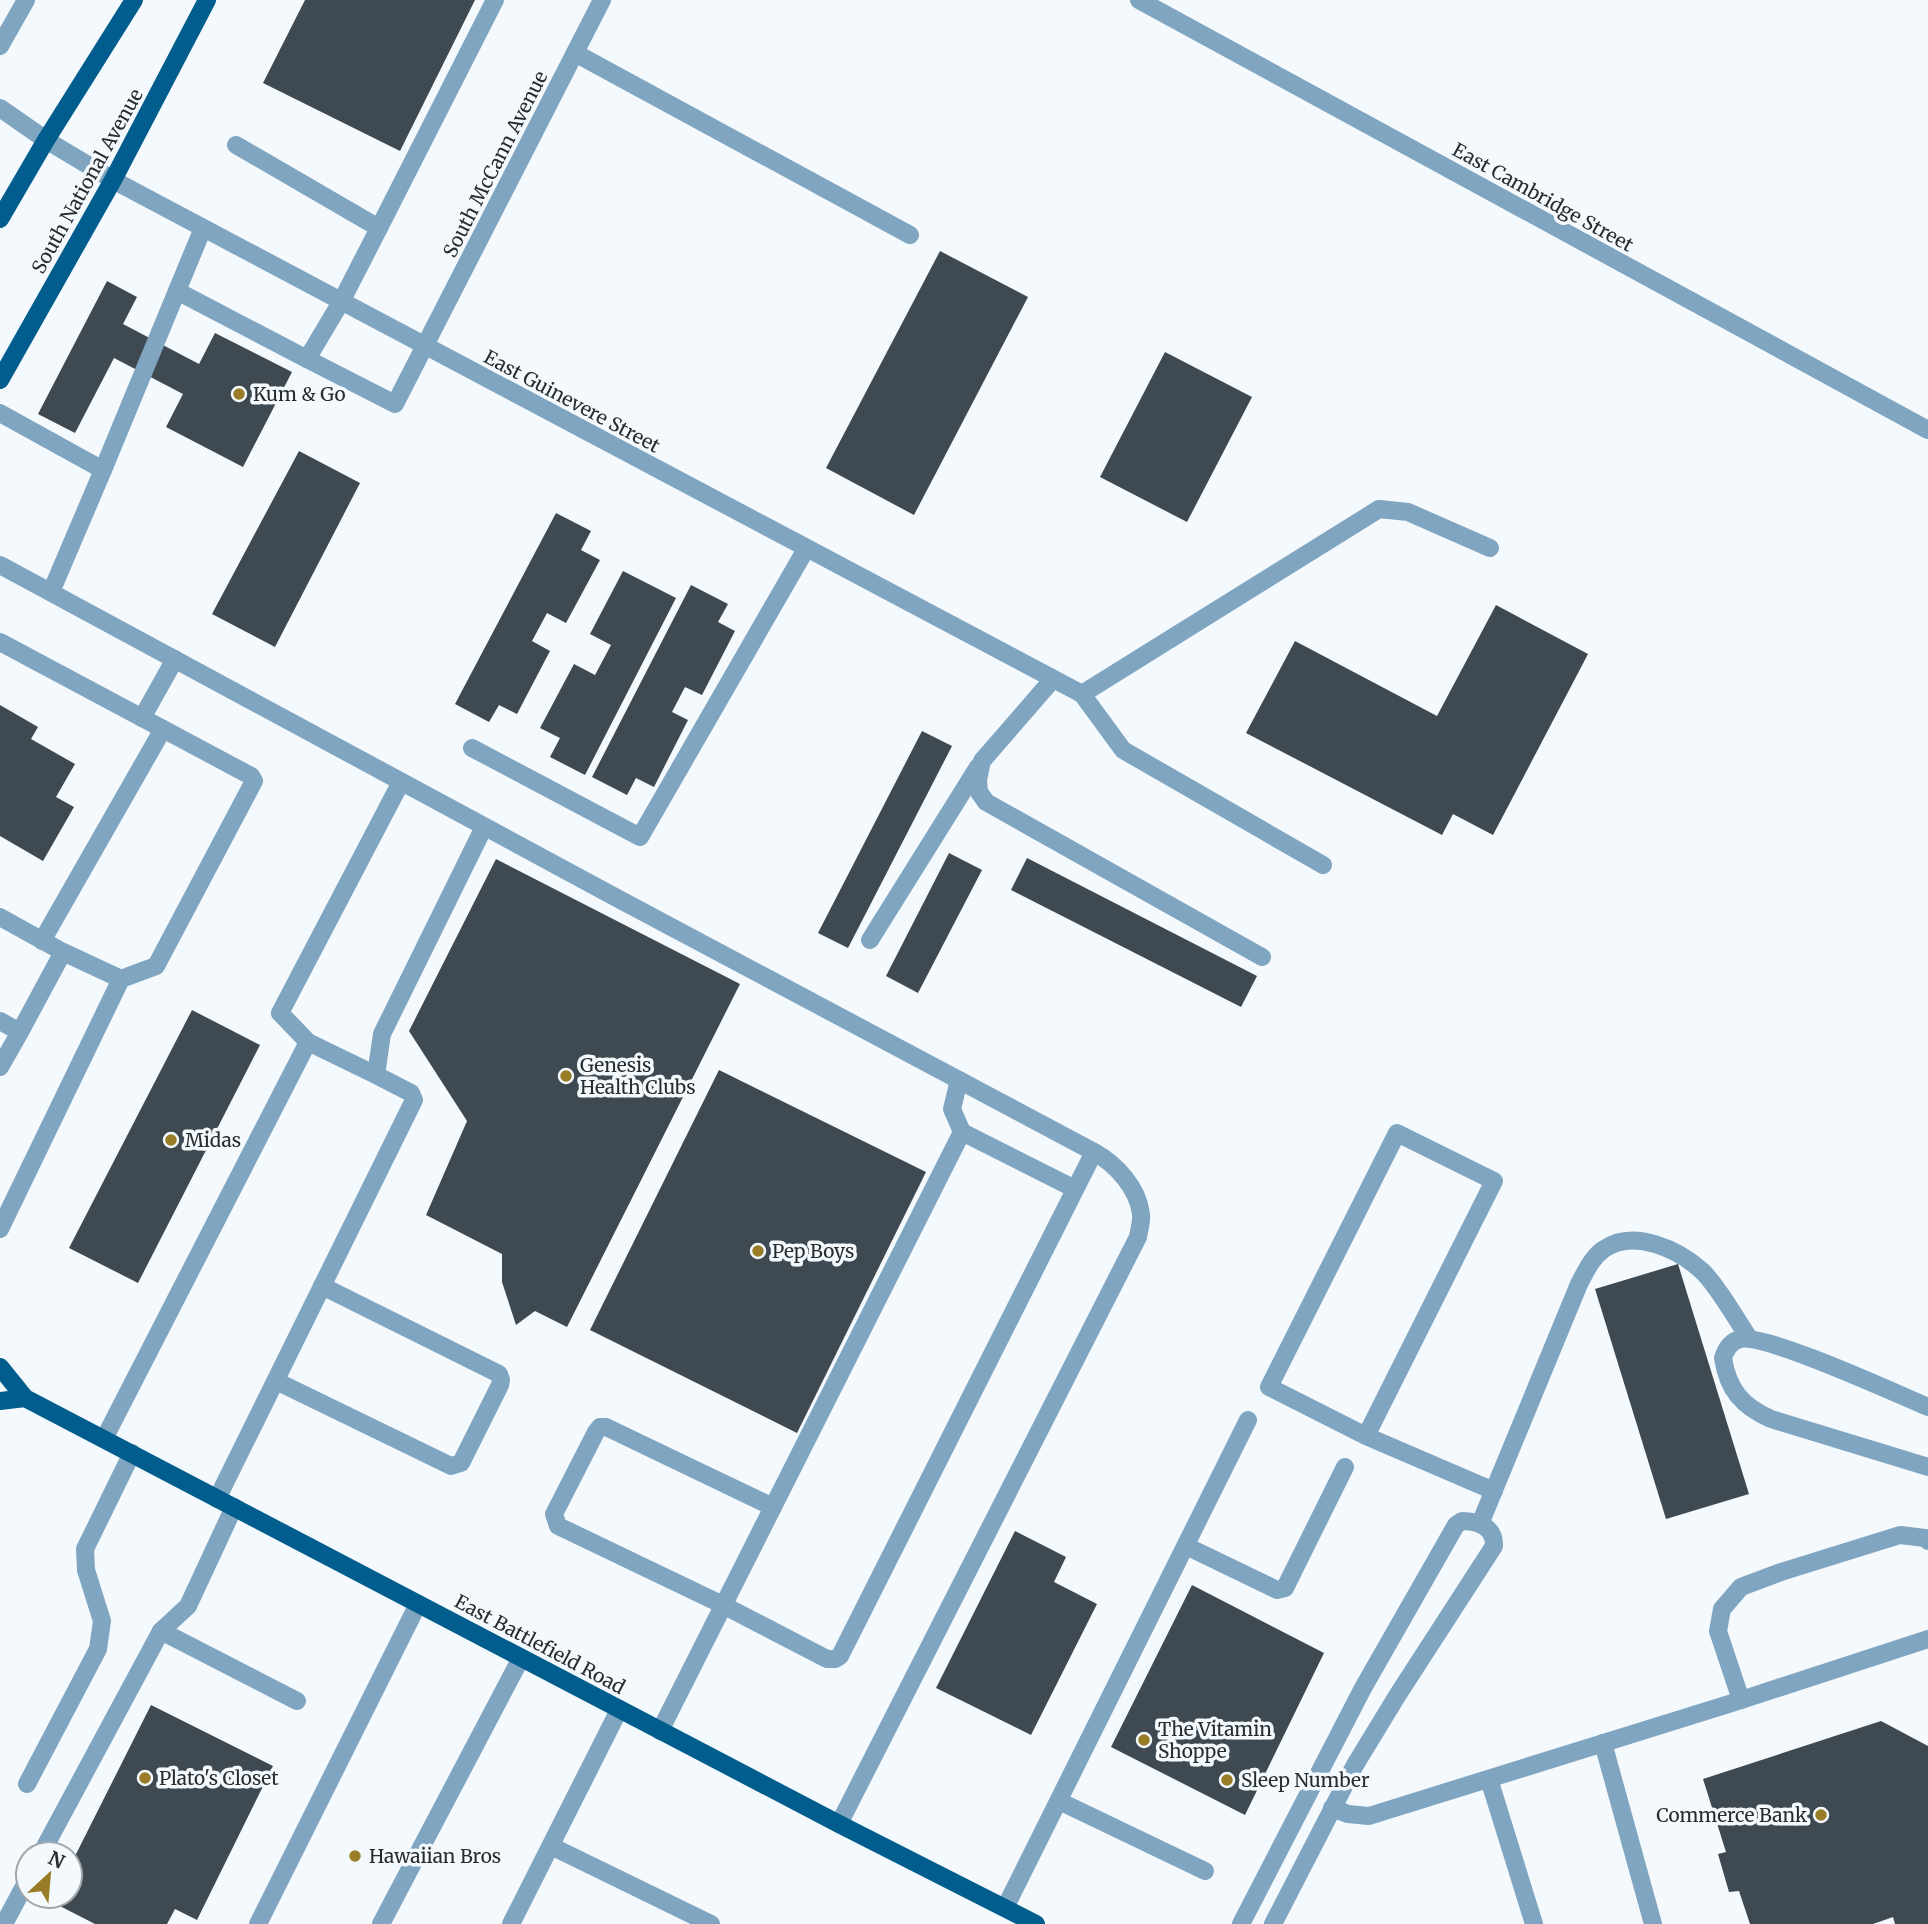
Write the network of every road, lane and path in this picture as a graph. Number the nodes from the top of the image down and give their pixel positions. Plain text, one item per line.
1 (26, 0) edge
2 (134, 0) edge
3 (207, 0) edge
4 (495, 0) edge
5 (602, 0) edge
6 (1139, 0) edge
7 (0, 46) edge
8 (575, 53) junction
9 (0, 108) edge
10 (46, 140) junction
11 (236, 145) dead end
12 (113, 180) junction
13 (0, 219) edge
14 (203, 228) junction
15 (379, 228) junction
16 (910, 235) dead end
17 (177, 291) junction
18 (341, 302) junction
19 (425, 346) junction
20 (307, 359) junction
21 (0, 380) edge
22 (0, 413) edge
23 (1928, 430) edge
24 (103, 470) junction
25 (1490, 548) dead end
26 (806, 549) junction
27 (0, 565) edge
28 (51, 592) junction
29 (0, 642) edge
30 (175, 659) junction
31 (1053, 679) junction
32 (1082, 694) junction
33 (142, 718) junction
34 (163, 729) junction
35 (472, 748) dead end
36 (982, 761) junction
37 (401, 782) junction
38 (484, 827) junction
39 (1323, 865) dead end
40 (0, 917) edge
41 (870, 940) dead end
42 (42, 941) junction
43 (63, 953) junction
44 (1262, 957) dead end
45 (121, 979) junction
46 (0, 1021) edge
47 (20, 1032) junction
48 (307, 1042) junction
49 (0, 1067) edge
50 (376, 1075) junction
51 (959, 1080) junction
52 (962, 1132) junction
53 (1094, 1152) junction
54 (1075, 1189) junction
55 (1, 1224) edge
56 (322, 1286) junction
57 (1749, 1338) junction
58 (0, 1367) edge
59 (276, 1381) junction
60 (25, 1398) junction
61 (0, 1401) edge
62 (1928, 1408) edge
63 (1248, 1420) dead end
64 (1366, 1436) junction
65 (104, 1439) junction
66 (132, 1453) junction
67 (1345, 1467) dead end
68 (1928, 1467) edge
69 (1494, 1491) junction
70 (217, 1499) junction
71 (234, 1507) junction
72 (773, 1507) junction
73 (1480, 1524) junction
74 (1928, 1541) edge
75 (1186, 1546) junction
76 (418, 1604) junction
77 (723, 1605) junction
78 (161, 1631) junction
79 (1928, 1639) edge
80 (521, 1658) junction
81 (1741, 1700) junction
82 (297, 1701) dead end
83 (620, 1710) junction
84 (660, 1731) junction
85 (1604, 1743) junction
86 (1489, 1779) junction
87 (27, 1784) dead end
88 (1059, 1801) junction
89 (1332, 1808) junction
90 (839, 1824) junction
91 (49, 1840) edge
92 (551, 1846) junction
93 (1205, 1871) dead end
94 (14, 1905) edge
95 (1005, 1908) junction
96 (4, 1924) edge
97 (258, 1924) edge
98 (382, 1924) edge
99 (512, 1924) edge
100 (711, 1924) edge
101 (1036, 1924) edge
102 (1241, 1924) edge
103 (1273, 1924) edge
104 (1534, 1924) edge
105 (1653, 1924) edge

1 - 7 street
2 - 10 main road
3 - 12 main road, South National Avenue
4 - 15 street
5 - 8 street, South McCann Avenue
6 - 23 street, East Cambridge Street
8 - 16 street
8 - 19 street, South McCann Avenue
9 - 10 street, East Guinevere Street
10 - 12 street, East Guinevere Street
10 - 13 main road
11 - 15 street
12 - 14 street, East Guinevere Street
12 - 21 main road, South National Avenue
14 - 17 street
14 - 18 street, East Guinevere Street
15 - 18 street
17 - 20 street
17 - 24 street
18 - 19 street, East Guinevere Street
18 - 20 street
19 - 20 street, South McCann Avenue
19 - 26 street, East Guinevere Street
22 - 24 street
24 - 28 street
25 - 32 street
26 - 31 street, East Guinevere Street
26 - 35 street
27 - 28 street
28 - 30 street
29 - 33 street
30 - 33 street
30 - 37 street
31 - 32 street, East Guinevere Street
31 - 36 street
32 - 39 street
33 - 34 street
34 - 42 street
34 - 45 street
36 - 41 street
36 - 44 street
37 - 38 street
37 - 48 street
38 - 50 street
38 - 51 street
40 - 42 street
42 - 43 street
43 - 45 street
43 - 47 street
45 - 55 street
46 - 47 street
47 - 49 street
48 - 50 street
48 - 65 street
50 - 56 street
51 - 52 street
51 - 53 street
52 - 54 street
52 - 72 street
53 - 54 street
53 - 90 street
54 - 77 street
56 - 59 street
56 - 59 street
57 - 62 street
57 - 68 street
57 - 69 street
58 - 60 main road, East Battlefield Road
59 - 70 street
60 - 61 main road
60 - 65 main road, East Battlefield Road
63 - 75 street
64 - 64 street
64 - 69 street
65 - 66 main road, East Battlefield Road
66 - 70 main road, East Battlefield Road
66 - 87 street
67 - 75 street
69 - 73 street
70 - 71 main road, East Battlefield Road
71 - 76 main road, East Battlefield Road
71 - 78 street
72 - 77 street
72 - 77 street
73 - 89 street
73 - 102 street
74 - 81 street
75 - 88 street
76 - 80 main road, East Battlefield Road
76 - 97 street
77 - 84 street
78 - 82 street
78 - 91 street
79 - 81 street
80 - 83 main road, East Battlefield Road
80 - 98 street
81 - 85 street
83 - 84 main road, East Battlefield Road
83 - 92 street
84 - 90 main road, East Battlefield Road
85 - 86 street
85 - 105 street
86 - 89 street
86 - 104 street
88 - 93 street
88 - 95 street
89 - 103 street
90 - 95 main road, East Battlefield Road
92 - 99 street
92 - 100 street
94 - 96 street
95 - 101 main road, East Battlefield Road

